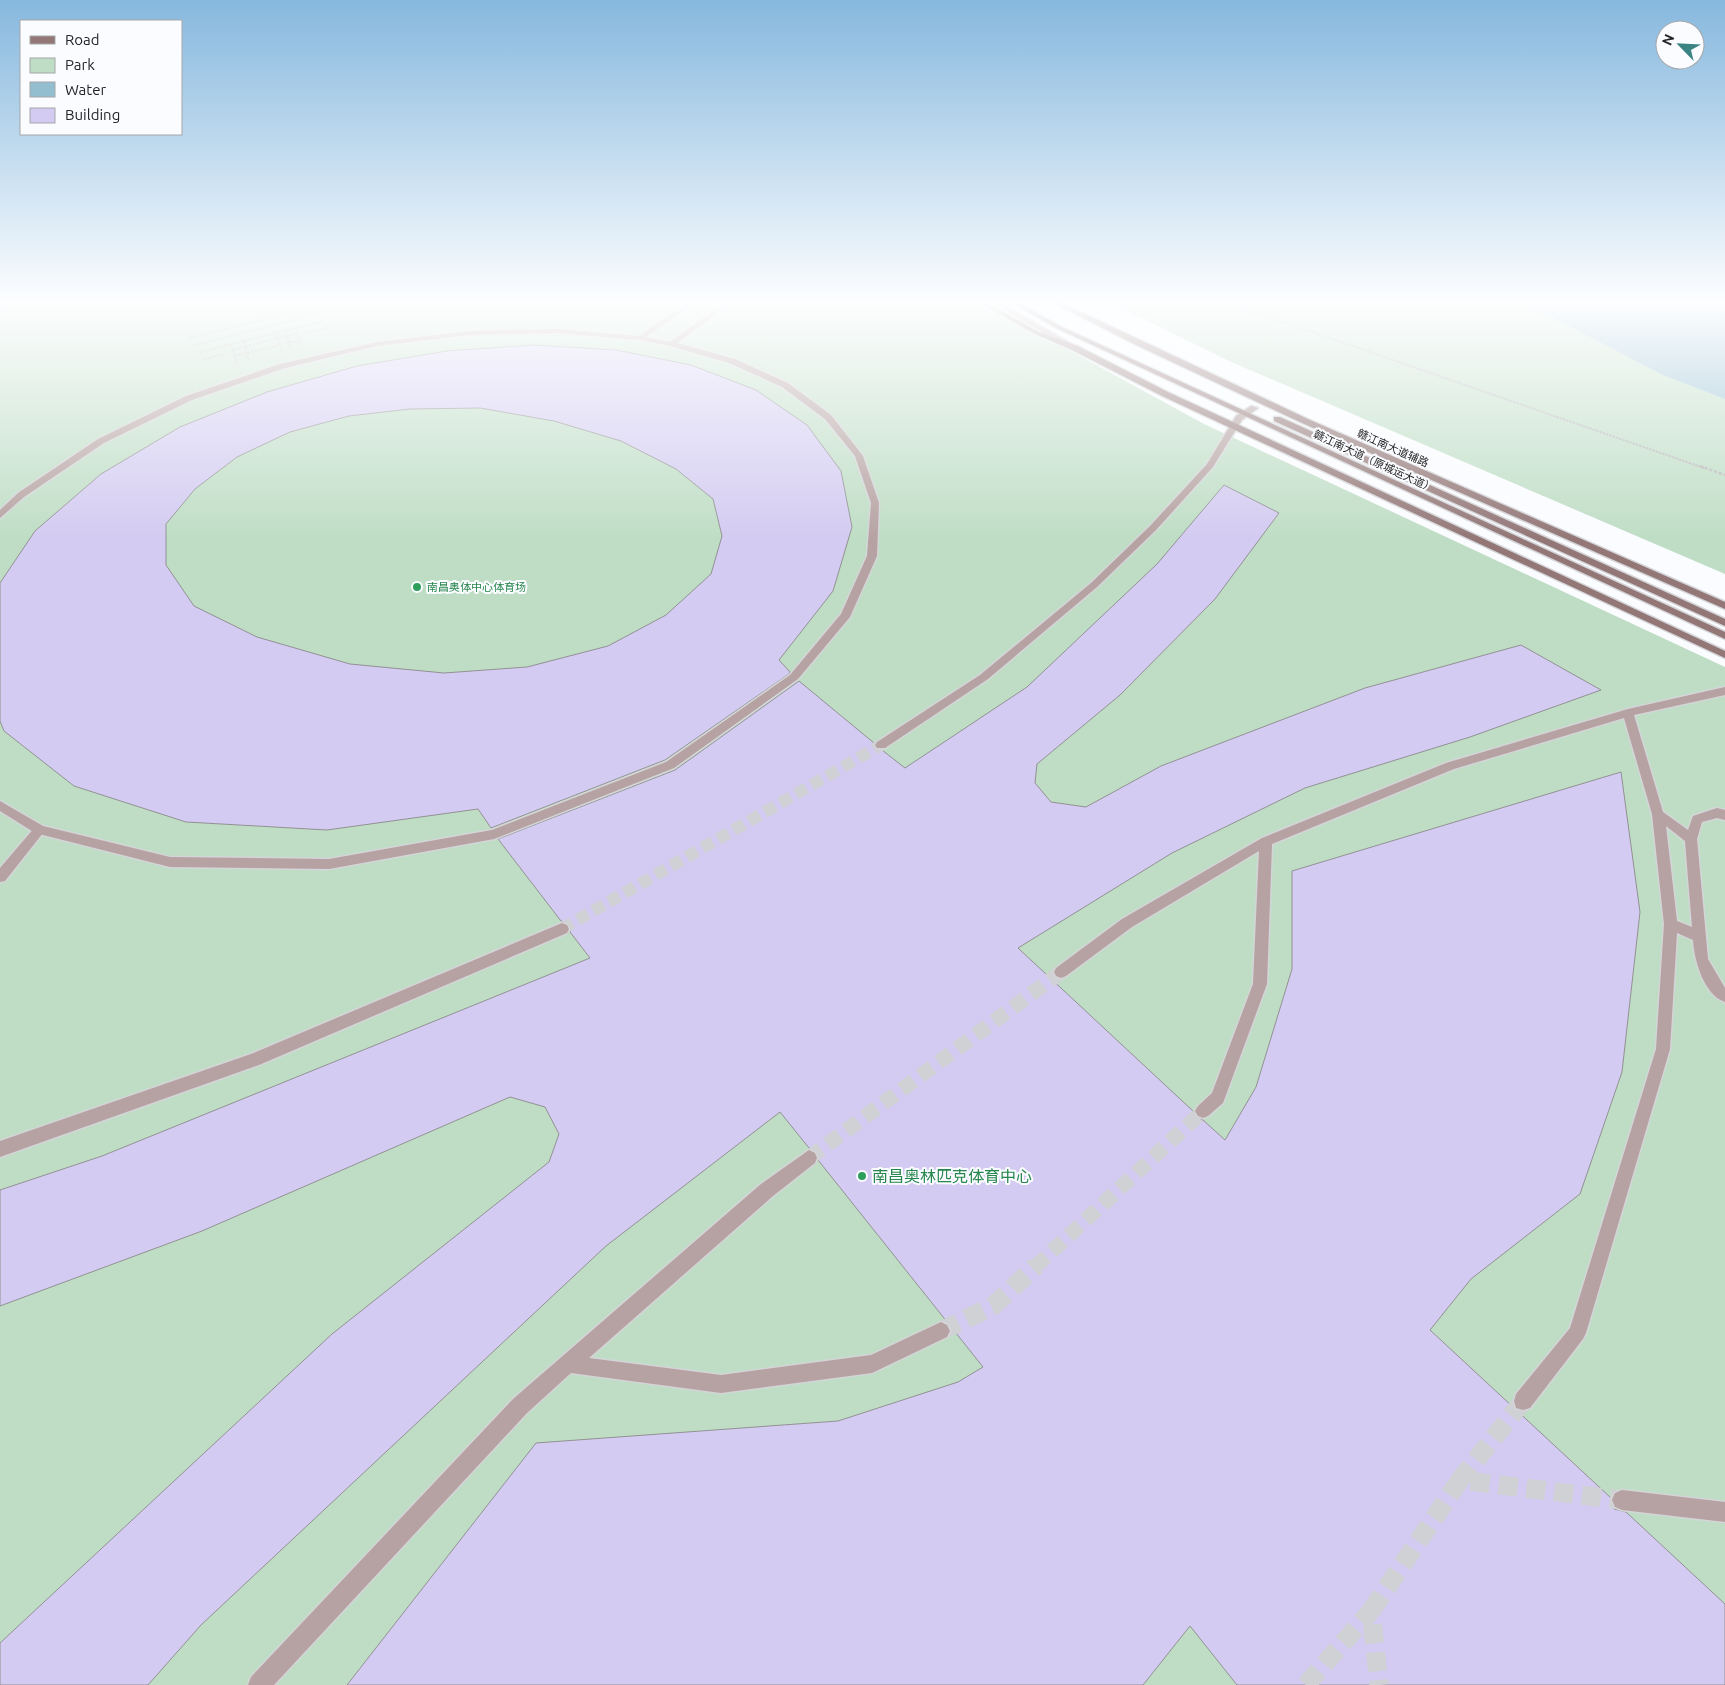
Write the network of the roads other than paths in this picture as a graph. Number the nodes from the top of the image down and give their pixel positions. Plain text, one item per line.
1 (237, 382) edge
2 (777, 382) edge
3 (1141, 382) edge
4 (1183, 382) edge
5 (1189, 382) edge
6 (1217, 382) edge
7 (1250, 411) junction
8 (1234, 426) junction
9 (0, 515) edge
10 (1725, 606) edge
11 (1725, 623) edge
12 (1725, 636) edge
13 (1725, 654) edge
14 (1725, 691) edge
15 (1628, 714) junction
16 (881, 745) tunnel mouth
17 (0, 805) edge
18 (1658, 814) junction
19 (1725, 815) edge
20 (39, 830) junction
21 (1691, 838) junction
22 (1266, 841) junction
23 (0, 877) edge
24 (1672, 924) junction
25 (562, 929) tunnel mouth
26 (1699, 937) junction
27 (1060, 972) tunnel mouth
28 (1725, 996) edge
29 (1204, 1111) tunnel mouth
30 (0, 1149) edge
31 (809, 1158) tunnel mouth
32 (941, 1331) tunnel mouth
33 (568, 1364) junction
34 (1523, 1401) tunnel mouth
35 (1622, 1500) tunnel mouth
36 (1725, 1512) edge
37 (259, 1685) edge

1 - 9 street
2 - 20 street
3 - 8 street
4 - 7 street, 赣江南大道（原城运大道）
5 - 7 street, 赣江南大道（原城运大道）
6 - 10 street, 赣江南大道辅路
7 - 8 street
7 - 11 street, 赣江南大道（原城运大道）
7 - 12 street, 赣江南大道（原城运大道）
8 - 13 street
8 - 16 street
14 - 15 street
15 - 18 street
15 - 22 street
17 - 20 street
18 - 21 street
18 - 24 street
19 - 21 street
20 - 23 street
21 - 26 street
22 - 27 street
22 - 29 street
24 - 26 street
24 - 34 street
25 - 30 street
26 - 28 street
31 - 33 street
32 - 33 street
33 - 37 street
35 - 36 street

